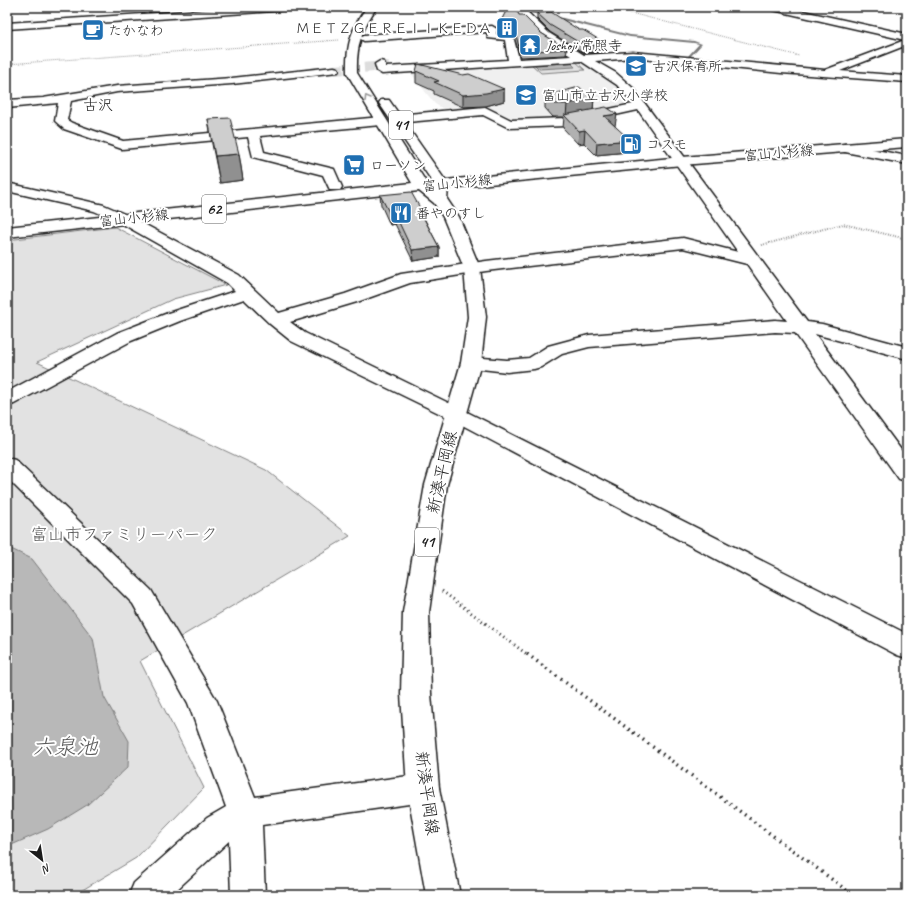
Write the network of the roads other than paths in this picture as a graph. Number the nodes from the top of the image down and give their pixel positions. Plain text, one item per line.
1 (289, 7) edge
2 (372, 7) edge
3 (381, 7) edge
4 (517, 7) edge
5 (773, 7) edge
6 (30, 14) dead end
7 (7, 25) edge
8 (907, 37) edge
9 (364, 38) junction
10 (907, 42) edge
11 (362, 54) dead end
12 (582, 58) junction
13 (514, 62) junction
14 (500, 63) junction
15 (336, 69) tunnel mouth
16 (352, 73) junction
17 (823, 73) junction
18 (907, 79) edge
19 (163, 86) junction
20 (380, 94) dead end
21 (65, 99) junction
22 (7, 104) edge
23 (641, 106) junction
24 (397, 119) junction
25 (381, 121) junction
26 (253, 133) junction
27 (907, 137) edge
28 (907, 143) edge
29 (845, 148) junction
30 (680, 159) junction
31 (907, 160) edge
32 (432, 185) junction
33 (7, 187) edge
34 (335, 188) junction
35 (117, 215) junction
36 (7, 223) edge
37 (7, 232) edge
38 (750, 255) junction
39 (472, 268) junction
40 (244, 290) junction
41 (276, 320) junction
42 (800, 327) junction
43 (907, 353) edge
44 (471, 363) junction
45 (7, 383) edge
46 (7, 400) edge
47 (456, 414) junction
48 (7, 465) edge
49 (907, 474) edge
50 (907, 647) edge
51 (423, 788) junction
52 (245, 813) junction
53 (146, 895) edge
54 (248, 895) edge
55 (443, 895) edge

1 - 7 street
2 - 16 street, 新湊平岡線 / 41
3 - 9 street
4 - 12 street
5 - 8 street
6 - 7 street
9 - 11 street
9 - 13 street
10 - 17 street
12 - 13 street
12 - 17 street
12 - 23 street
13 - 14 street
14 - 14 street
15 - 19 street
16 - 19 street
25 -> 16 street, 新湊平岡線 / 41
17 - 18 street
19 - 21 street
20 - 24 street, 新湊平岡線 / 41
21 - 22 street
21 - 26 street
23 - 24 street
23 - 30 street
24 - 32 street, 新湊平岡線 / 41
25 - 26 street
25 - 32 street, 新湊平岡線 / 41
26 - 34 street
27 - 30 street, 富山小杉線 / 62
28 - 29 street, 富山小杉線 / 62
29 - 30 street, 富山小杉線 / 62
29 - 31 street
30 - 32 street, 富山小杉線 / 62
30 - 38 street
32 - 34 street, 富山小杉線 / 62
32 - 35 street, 富山小杉線 / 62
32 - 39 street, 新湊平岡線 / 41
33 - 35 street
34 - 35 street, 富山小杉線 / 62
35 - 36 street, 富山小杉線 / 62
35 - 37 street, 富山小杉線 / 62
35 - 40 street
38 - 39 street
38 - 42 street
39 - 41 street
39 - 44 street, 新湊平岡線 / 41
40 - 41 street
40 - 45 street
40 - 46 street
41 - 47 street
42 - 43 street
42 - 44 street
42 - 49 street
44 - 47 street, 新湊平岡線 / 41
47 - 50 street
47 - 51 street, 新湊平岡線 / 41
48 - 52 street
51 - 52 street
51 - 55 street, 新湊平岡線 / 41
52 - 53 street
52 - 54 street

